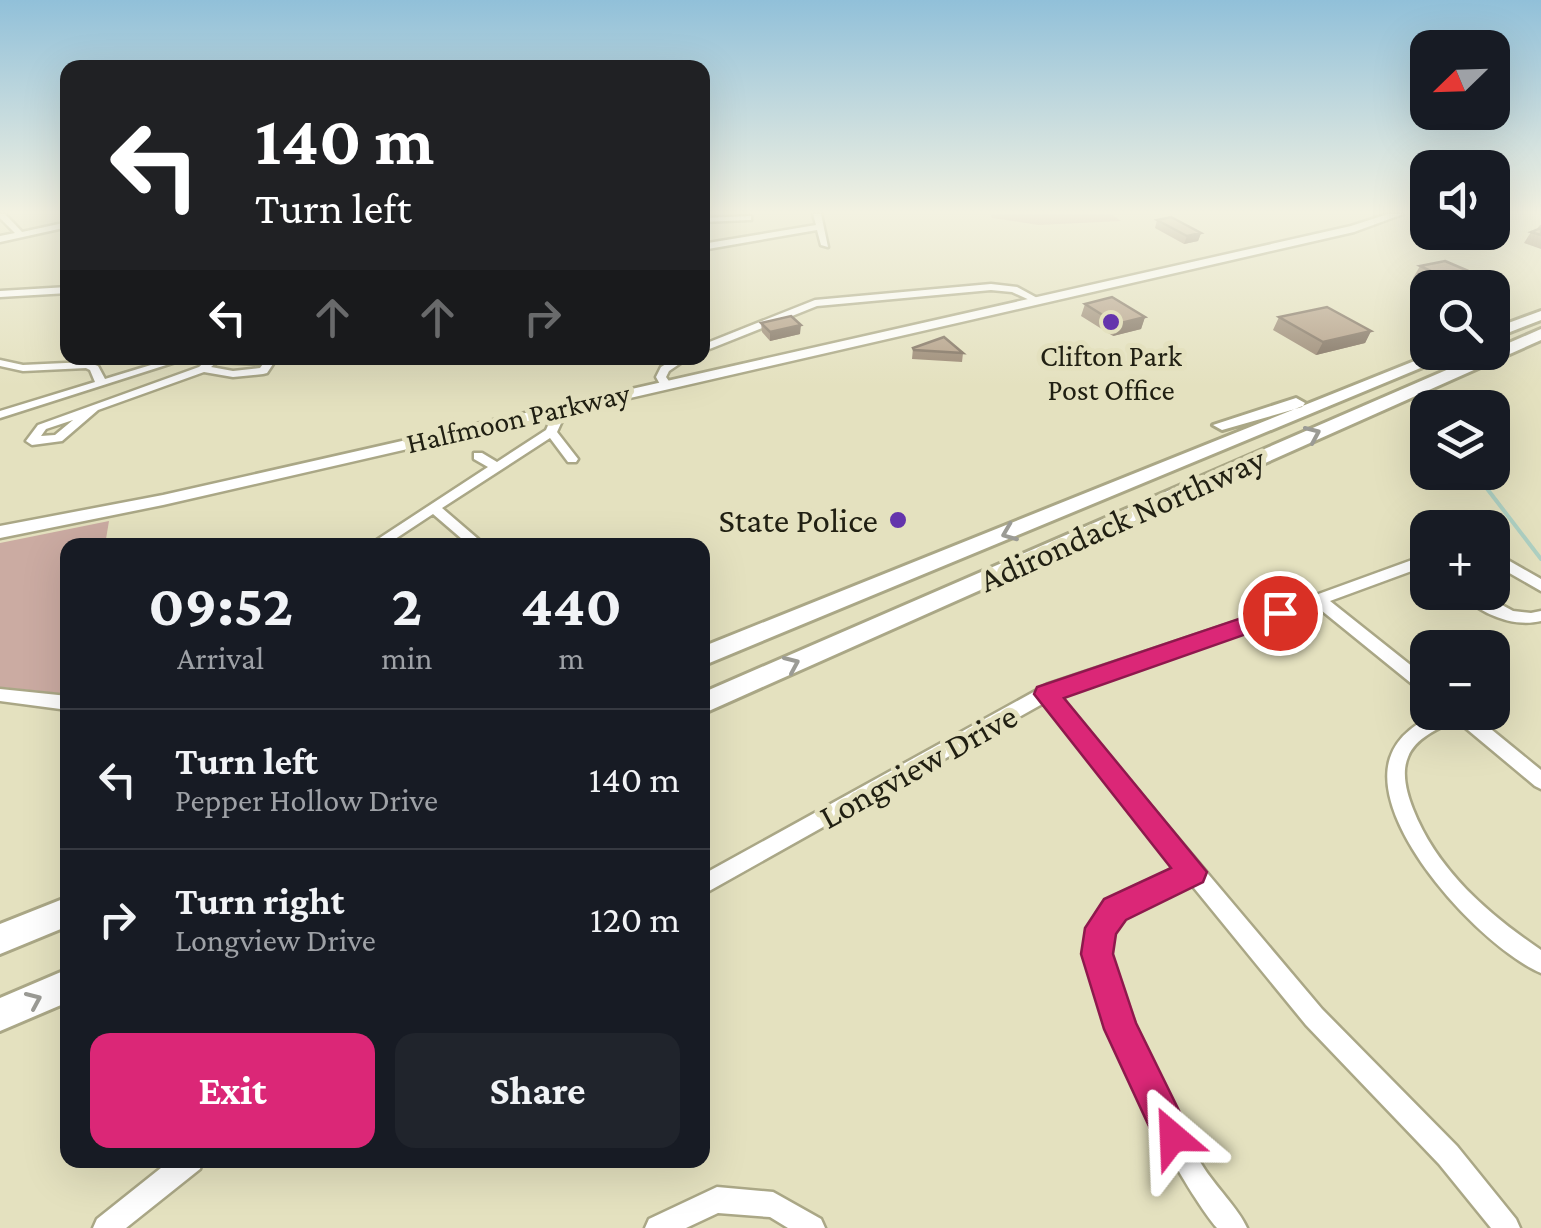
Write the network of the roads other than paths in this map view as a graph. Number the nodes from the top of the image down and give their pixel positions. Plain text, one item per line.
1 (1161, 271) edge
2 (60, 290) edge
3 (0, 294) edge
4 (1034, 299) junction
5 (1541, 314) edge
6 (1510, 327) edge
7 (1541, 334) edge
8 (710, 346) edge
9 (0, 363) edge
10 (159, 365) edge
11 (206, 365) edge
12 (267, 365) edge
13 (672, 365) edge
14 (202, 368) junction
15 (1410, 368) edge
16 (1410, 370) edge
17 (101, 382) junction
18 (665, 384) junction
19 (78, 390) junction
20 (20, 396) dead end
21 (94, 408) junction
22 (554, 410) junction
23 (0, 415) edge
24 (1222, 425) dead end
25 (551, 432) junction
26 (478, 456) dead end
27 (572, 458) dead end
28 (496, 467) junction
29 (433, 507) junction
30 (0, 532) edge
31 (386, 538) edge
32 (470, 538) edge
33 (1410, 567) edge
34 (1510, 567) edge
35 (1541, 586) edge
36 (1318, 600) junction
37 (1500, 610) edge
38 (1541, 616) edge
39 (710, 654) edge
40 (1410, 674) edge
41 (1046, 694) junction
42 (0, 696) edge
43 (710, 700) edge
44 (60, 702) edge
45 (1423, 730) edge
46 (1479, 730) edge
47 (1541, 781) edge
48 (1192, 872) junction
49 (710, 882) edge
50 (60, 915) edge
51 (0, 939) edge
52 (1541, 962) edge
53 (60, 989) edge
54 (0, 1015) edge
55 (181, 1168) edge
56 (106, 1228) edge
57 (658, 1228) edge
58 (812, 1228) edge
59 (1234, 1228) edge
60 (1507, 1228) edge

1 - 4 main road, Halfmoon Parkway
2 - 3 street
4 - 8 street
4 - 18 main road, Halfmoon Parkway
5 - 6 highway
43 -> 7 highway, Adirondack Northway
9 - 17 street
10 - 17 street
11 - 14 street
12 - 14 street
13 - 18 street
14 - 21 street
15 - 24 highway
16 -> 39 highway, Adirondack Northway
17 - 19 street
18 - 22 main road, Halfmoon Parkway
19 - 20 street
19 - 23 street
21 - 21 street
22 - 25 street
22 - 30 main road, Halfmoon Parkway
25 - 27 street
25 - 28 street
26 - 28 street
28 - 29 street
29 - 31 street
29 - 32 street
33 - 36 street, Longview Drive
34 - 35 street
36 - 40 street
36 - 41 street, Longview Drive
37 - 38 street
41 - 48 street
41 - 49 street, Longview Drive
42 - 44 street
45 - 52 street
46 - 47 street
48 - 59 street
48 - 60 street
50 - 51 highway
54 -> 53 highway
55 - 56 street
57 - 58 street

